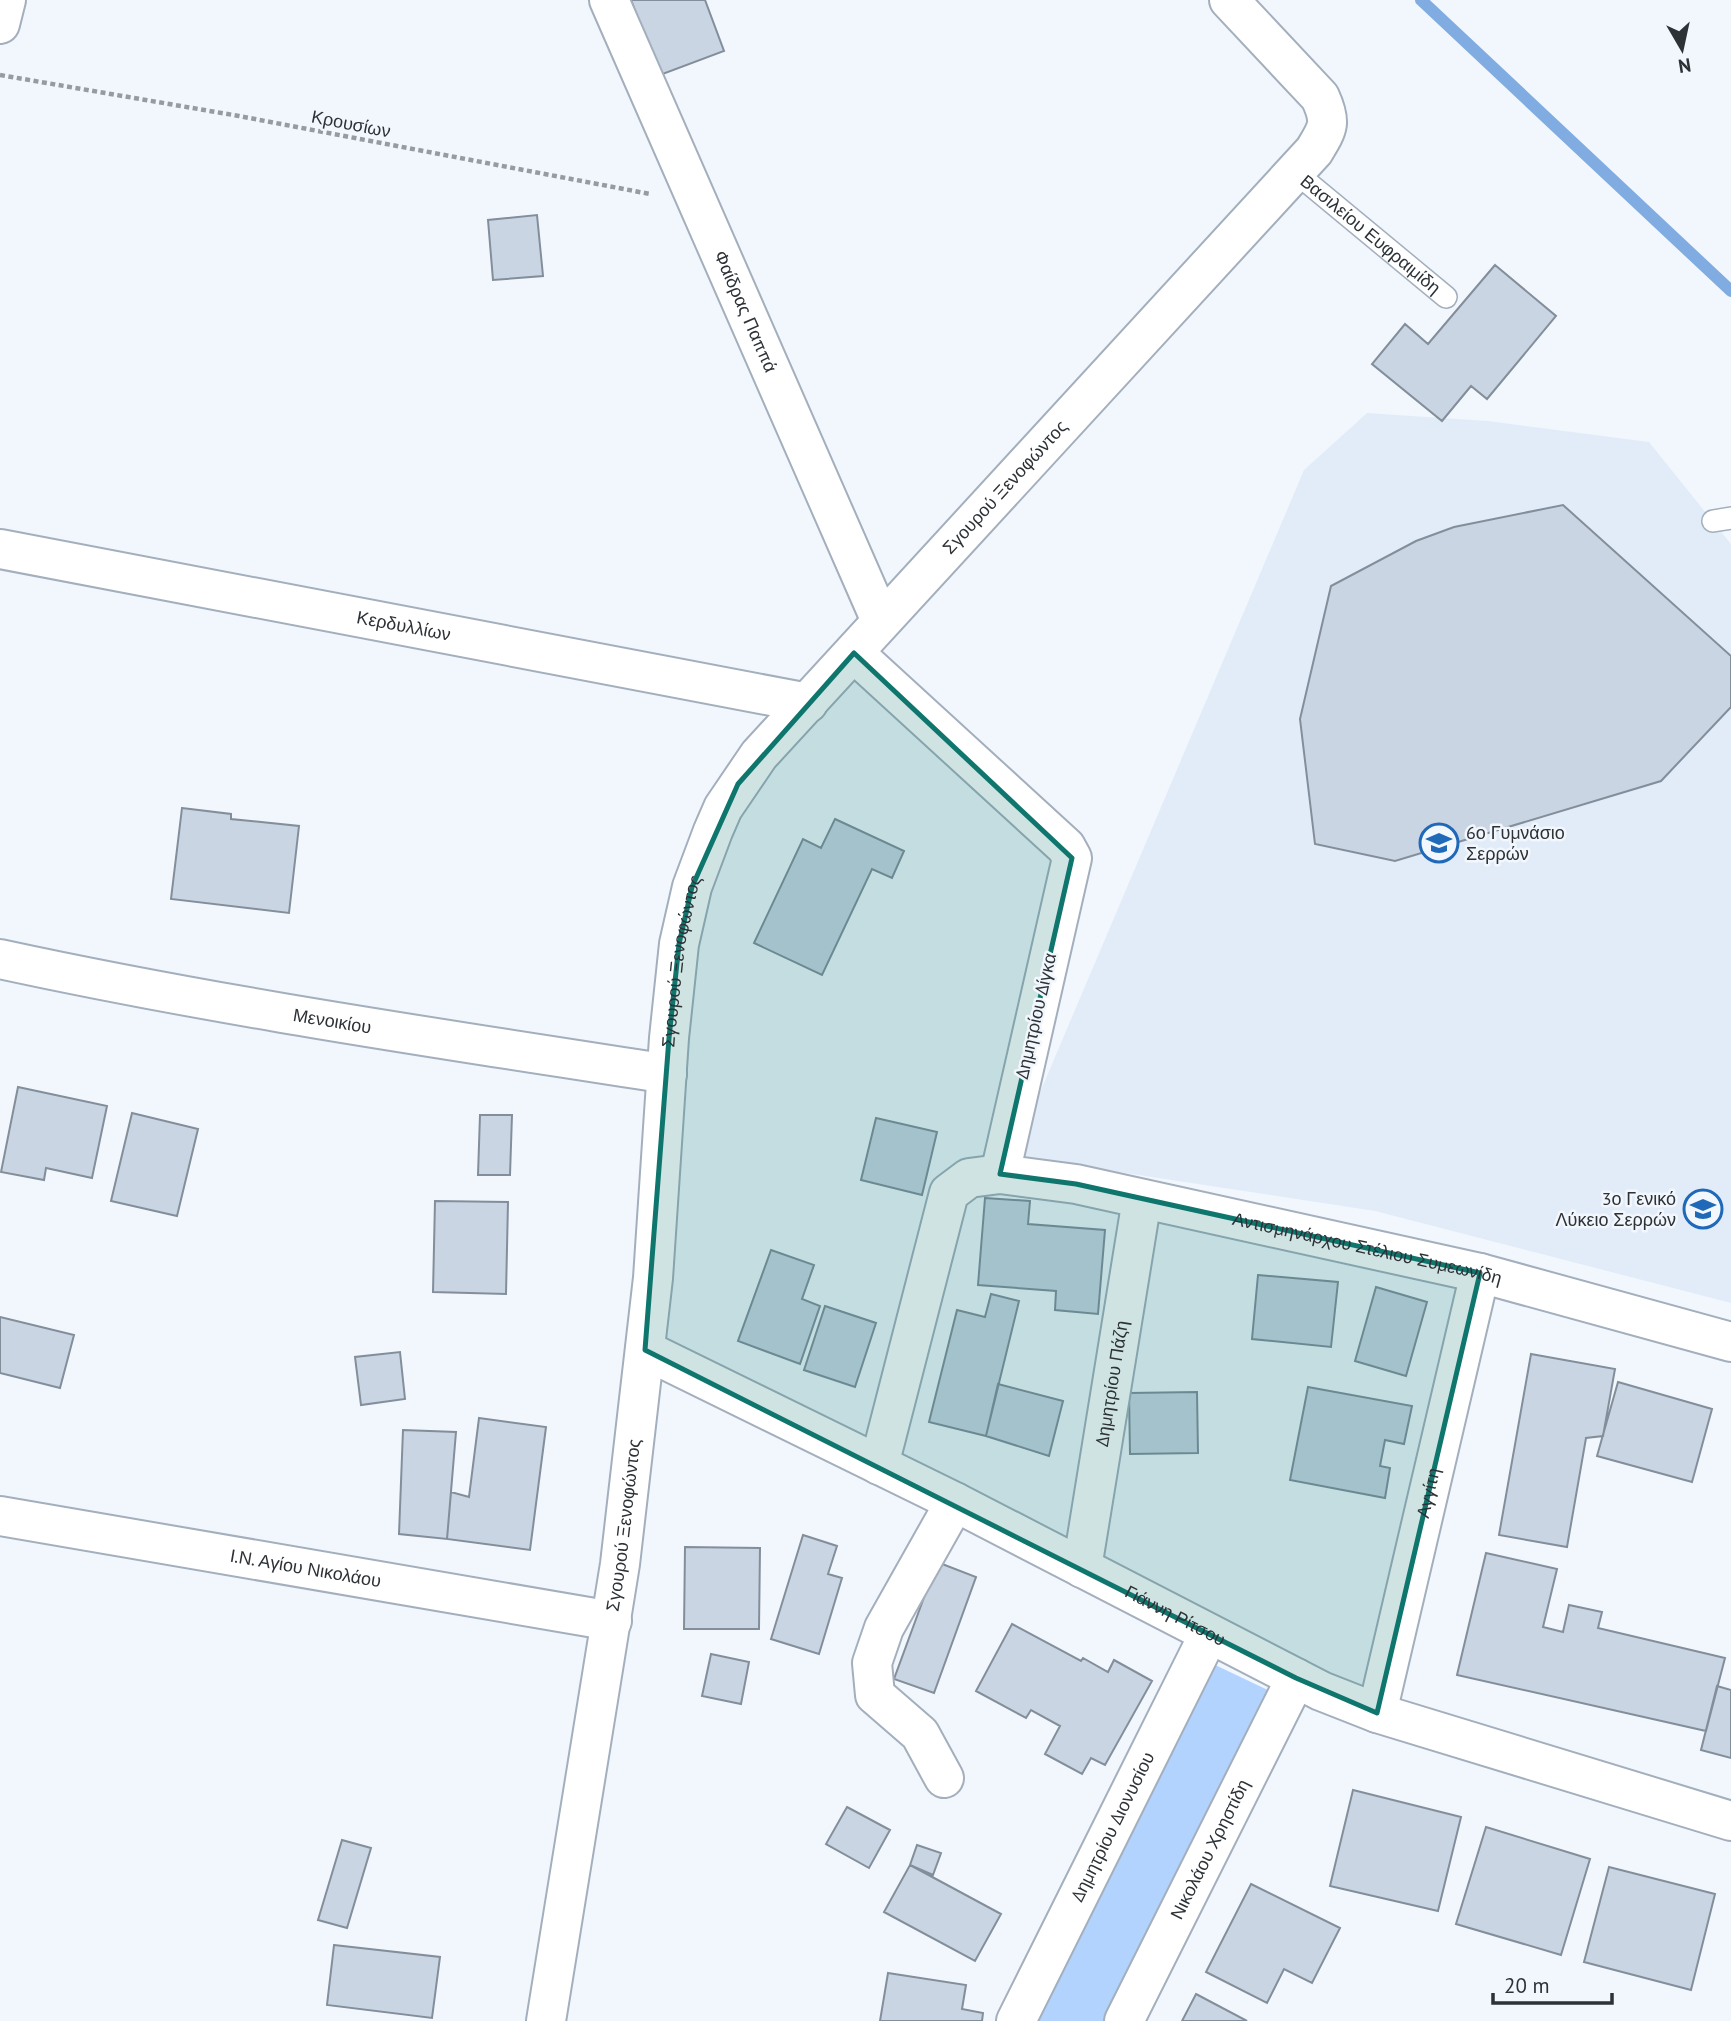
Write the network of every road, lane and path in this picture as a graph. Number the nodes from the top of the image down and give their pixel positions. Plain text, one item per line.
1 (6, 0) edge
2 (609, 0) edge
3 (1229, 0) edge
4 (0, 24) edge
5 (0, 75) edge
6 (1295, 172) junction
7 (696, 202) junction
8 (1446, 298) dead end
9 (0, 549) edge
10 (881, 621) junction
11 (854, 653) junction
12 (808, 703) junction
13 (0, 959) edge
14 (667, 1074) junction
15 (1000, 1174) junction
16 (1142, 1199) junction
17 (1480, 1273) junction
18 (1731, 1342) edge
19 (645, 1350) junction
20 (879, 1465) junction
21 (954, 1502) junction
22 (0, 1516) edge
23 (1082, 1567) junction
24 (612, 1621) junction
25 (1209, 1634) junction
26 (1296, 1678) junction
27 (1377, 1713) junction
28 (944, 1778) dead end
29 (1731, 1821) edge
30 (546, 2021) edge
31 (1016, 2021) edge
32 (1124, 2021) edge

1 - 4 street
2 - 7 street, Φαίδρας Παππά
3 - 6 street, Σγουρού Ξενοφώντος
5 - 7 path, Κρουσίων
6 - 8 lane, Βασιλείου Ευφραιμίδη
6 - 10 street, Σγουρού Ξενοφώντος
7 - 10 street, Φαίδρας Παππά
9 - 12 street, Κερδυλλίων
10 - 11 street, Σγουρού Ξενοφώντος
11 - 12 street, Σγουρού Ξενοφώντος
11 - 15 street, Δημητρίου Δίγκα
12 - 14 street, Σγουρού Ξενοφώντος
13 - 14 street, Μενοικίου
14 - 19 street, Σγουρού Ξενοφώντος
15 - 16 street, Αντισμηνάρχου Στέλιου Συμεωνίδη
15 - 20 street, Αντισμηνάρχου Στέλιου Συμεωνίδη
16 - 17 street, Αντισμηνάρχου Στέλιου Συμεωνίδη
16 - 23 street, Δημητρίου Πάζη
17 - 18 street, Αντισμηνάρχου Στέλιου Συμεωνίδη
17 - 27 street, Αγγίτη
19 - 20 street, Γιάννη Ρίτσου
19 - 24 street, Σγουρού Ξενοφώντος
20 - 21 street, Γιάννη Ρίτσου
21 - 23 street, Γιάννη Ρίτσου
21 - 28 street
22 - 24 street, Ι.Ν. Αγίου Νικολάου
23 - 25 street, Γιάννη Ρίτσου
24 - 30 street, Σγουρού Ξενοφώντος
25 - 26 street, Γιάννη Ρίτσου
25 - 31 street, Δημητρίου Διονυσίου
26 - 27 street, Γιάννη Ρίτσου
26 - 32 street, Νικολάου Χρηστίδη
27 - 29 street, Γιάννη Ρίτσου

